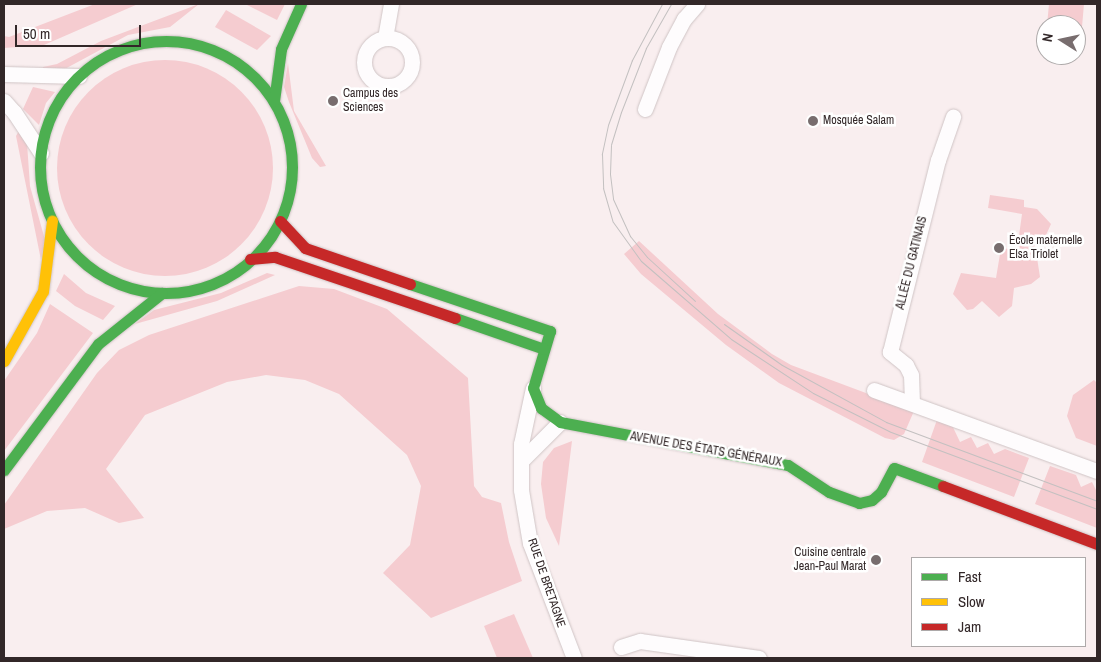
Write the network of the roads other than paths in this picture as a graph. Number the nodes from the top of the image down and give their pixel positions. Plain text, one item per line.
1 (301, 4) edge
2 (391, 4) edge
3 (697, 4) edge
4 (386, 38) dead end
5 (281, 49) junction
6 (242, 66) junction
7 (4, 74) edge
8 (79, 76) junction
9 (4, 101) edge
10 (274, 101) junction
11 (645, 109) dead end
12 (953, 118) dead end
13 (41, 153) junction
14 (52, 221) junction
15 (280, 221) junction
16 (250, 259) junction
17 (162, 293) junction
18 (544, 349) junction
19 (4, 361) edge
20 (533, 388) junction
21 (874, 390) dead end
22 (912, 403) junction
23 (560, 422) junction
24 (521, 461) junction
25 (4, 470) edge
26 (1097, 471) edge
27 (1097, 544) edge
28 (621, 647) dead end
29 (574, 658) edge
30 (759, 658) edge

1 - 5 main road
2 - 4 street
3 - 11 street
5 - 6 main road
5 - 10 main road
6 - 8 main road
6 - 10 main road
7 - 8 street
8 - 13 main road
9 - 13 street
10 - 15 main road
12 - 22 street, ALLÉE DU GATINAIS
13 - 14 main road
14 - 17 main road
14 - 19 main road
15 - 16 main road
15 - 18 main road, RUE DE BRETAGNE
16 - 17 main road
16 - 18 main road
17 - 25 main road
18 - 20 main road, RUE DE BRETAGNE
20 - 23 main road, AVENUE DES ÉTATS GÉNÉRAUX
20 - 24 street, RUE DE BRETAGNE
21 - 22 street
22 - 26 street
23 - 24 street
23 - 27 main road, AVENUE DES ÉTATS GÉNÉRAUX
24 - 29 street, RUE DE BRETAGNE
28 - 30 street

